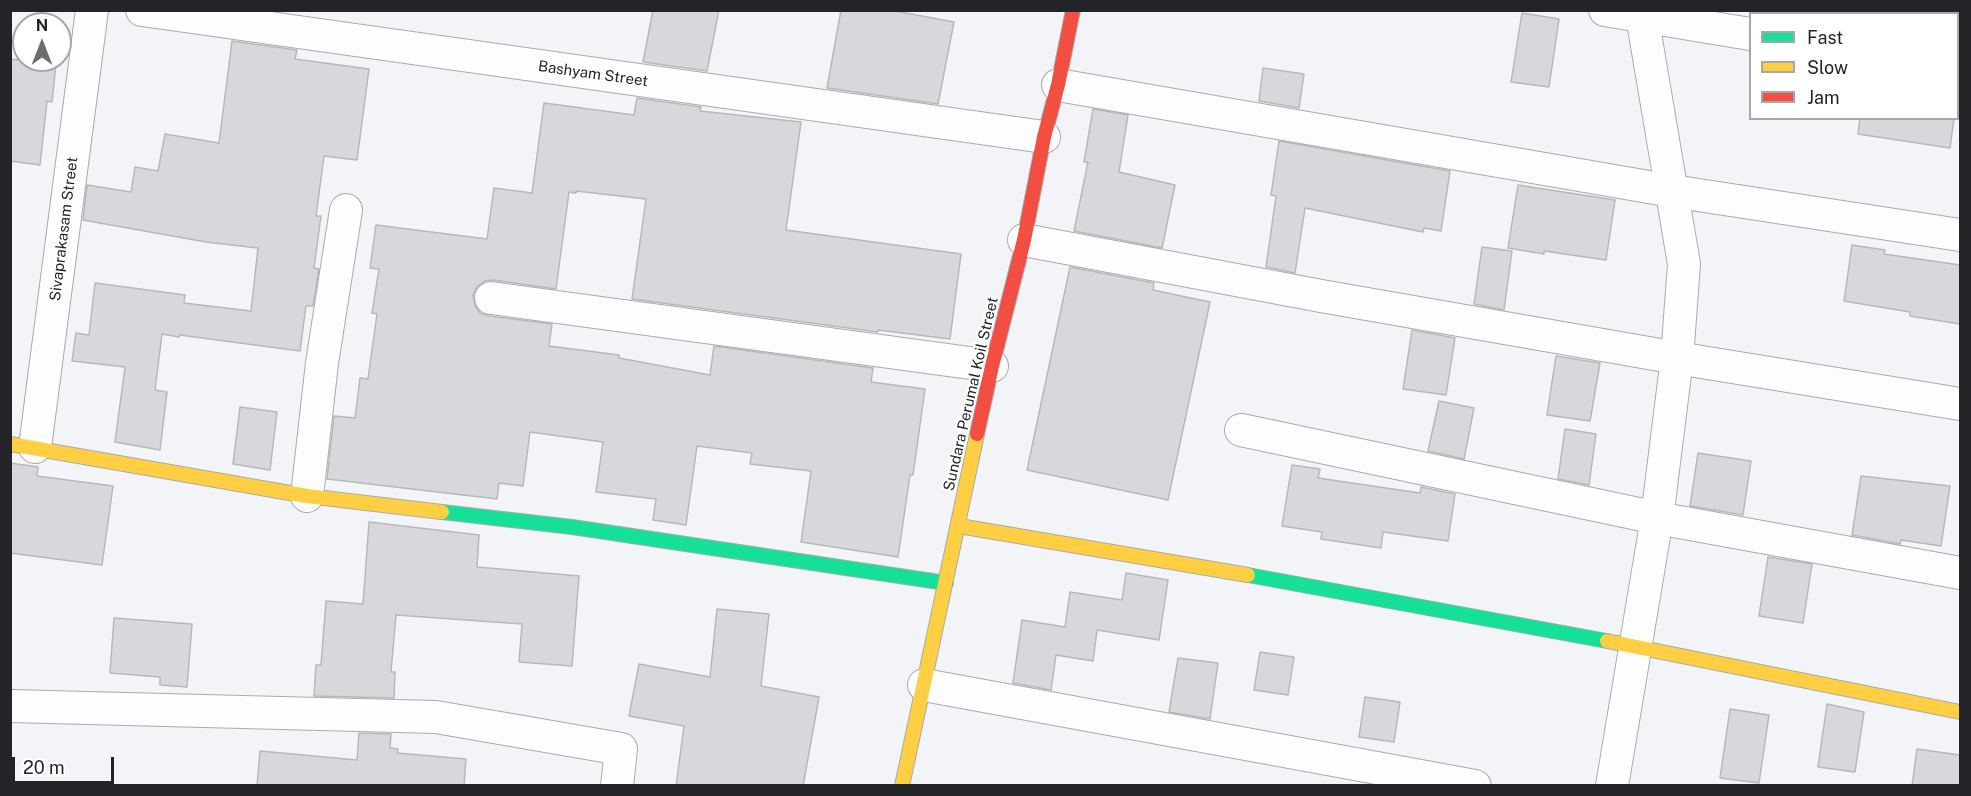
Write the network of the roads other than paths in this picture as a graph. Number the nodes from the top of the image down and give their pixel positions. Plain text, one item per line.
1 (92, 10) edge
2 (142, 10) edge
3 (1073, 10) edge
4 (1605, 10) edge
5 (1642, 14) edge
6 (1749, 34) edge
7 (1058, 86) junction
8 (1044, 136) junction
9 (1672, 191) junction
10 (346, 210) dead end
11 (1960, 235) edge
12 (1024, 240) junction
13 (491, 298) dead end
14 (1677, 358) junction
15 (992, 366) junction
16 (1960, 404) edge
17 (1241, 430) dead end
18 (23, 445) edge
19 (307, 496) junction
20 (1657, 518) junction
21 (959, 526) junction
22 (1960, 573) edge
23 (946, 583) junction
24 (1635, 645) junction
25 (924, 685) junction
26 (10, 706) edge
27 (1960, 712) edge
28 (617, 786) edge
29 (902, 786) edge
30 (1475, 786) edge
31 (1612, 786) edge

1 - 18 street, Sivaprakasam Street
2 - 8 street, Bashyam Street
3 - 7 street, Sundara Perumal Koil Street
4 - 5 street
5 - 6 street
5 - 9 street
7 - 8 street, Sundara Perumal Koil Street
7 - 9 street
8 - 12 street, Sundara Perumal Koil Street
9 - 11 street
9 - 14 street
10 - 19 street
12 - 14 street
12 - 15 street, Sundara Perumal Koil Street
13 - 15 street
14 - 16 street
14 - 20 street
15 - 21 street, Sundara Perumal Koil Street
17 - 20 street
18 - 19 street
19 - 23 street
20 - 22 street
20 - 24 street
21 - 23 street, Sundara Perumal Koil Street
21 - 24 street
23 - 25 street, Sundara Perumal Koil Street
24 - 27 street
24 - 31 street
25 - 29 street, Sundara Perumal Koil Street
25 - 30 street
26 - 28 street

